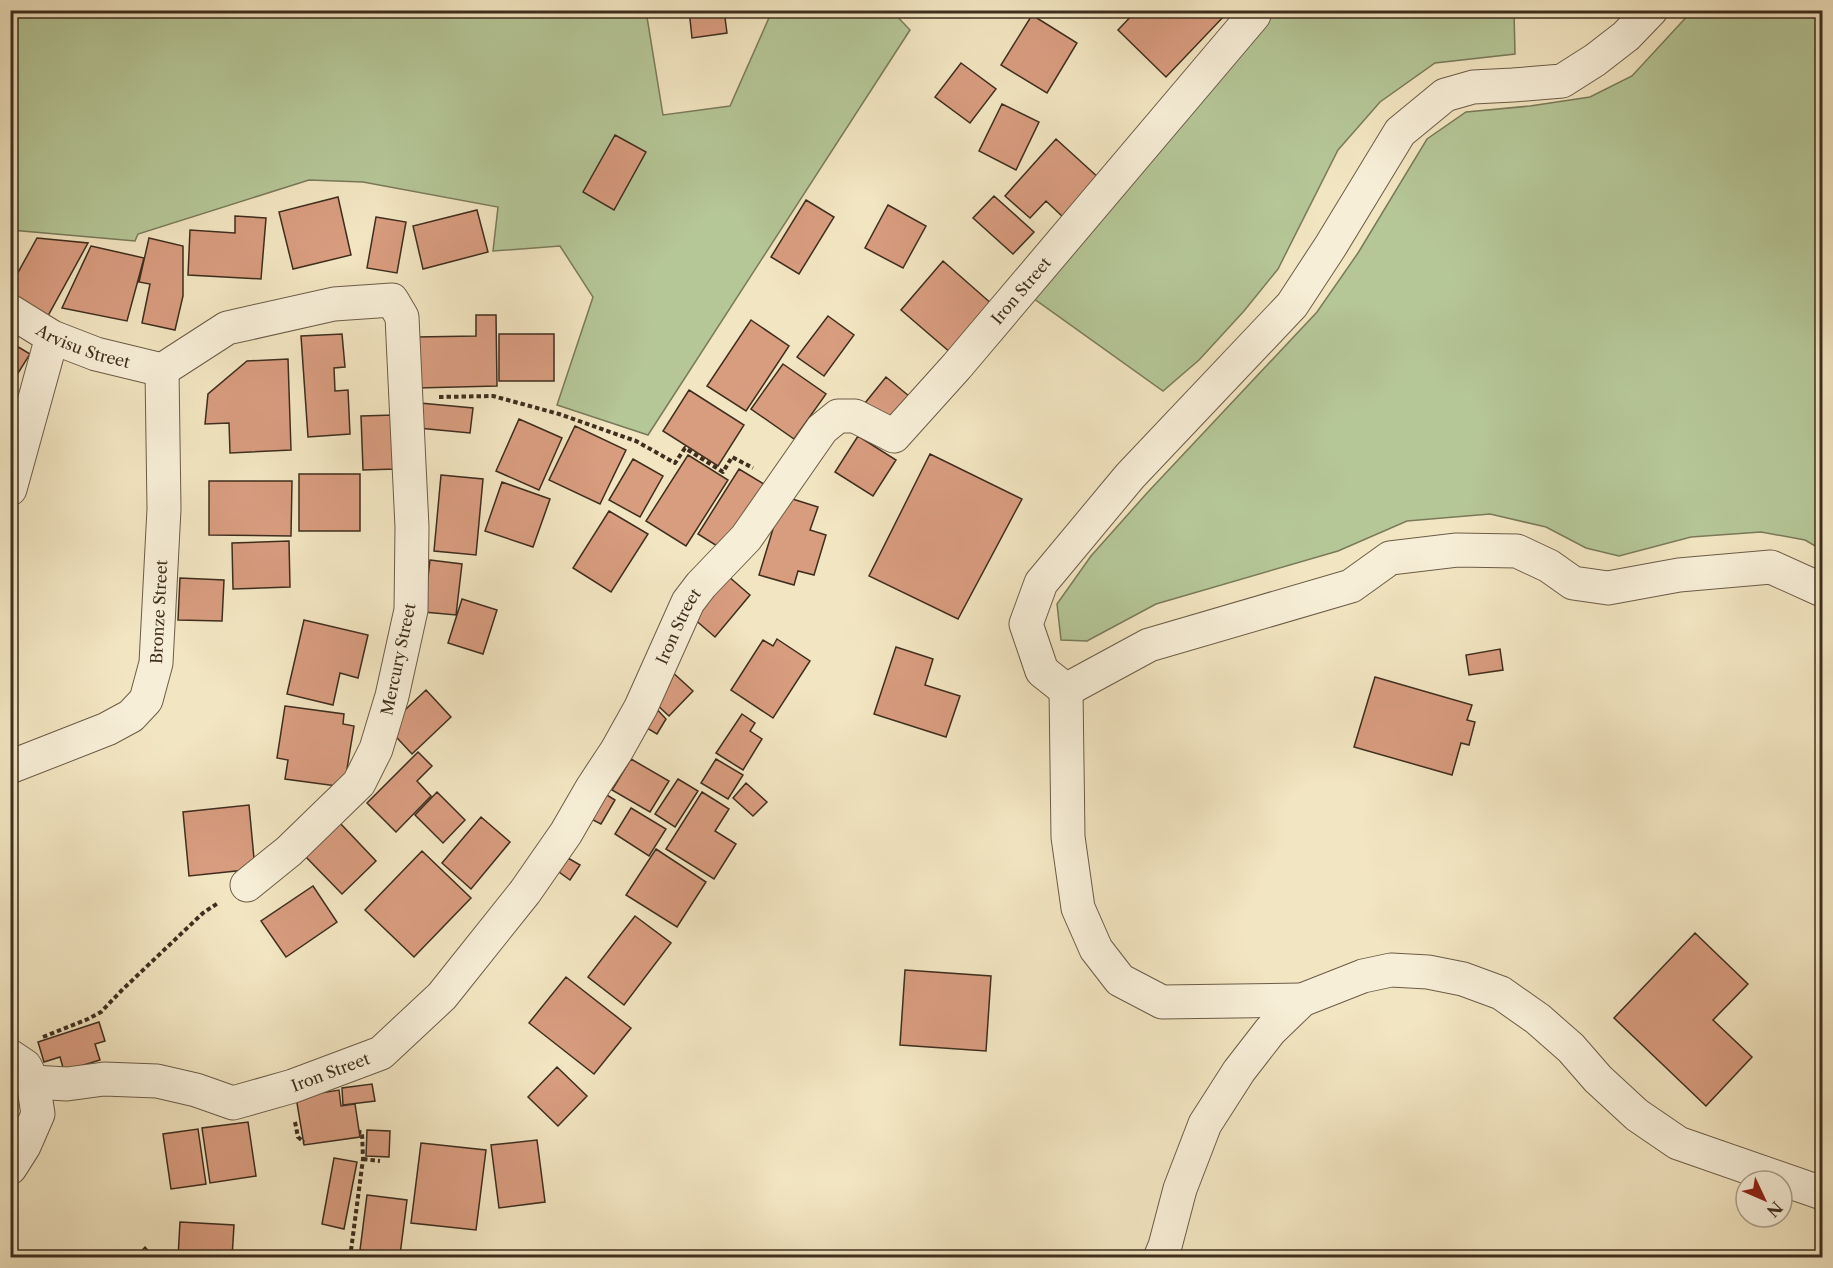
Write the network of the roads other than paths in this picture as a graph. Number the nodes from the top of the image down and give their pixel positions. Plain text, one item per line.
1 (1651, 10) edge
2 (1254, 15) dead end
3 (10, 312) edge
4 (52, 336) junction
5 (162, 370) junction
6 (10, 489) edge
7 (1822, 590) edge
8 (1066, 690) junction
9 (10, 767) edge
10 (247, 885) road end
11 (1302, 1000) junction
12 (21, 1046) edge
13 (33, 1082) junction
14 (10, 1168) edge
15 (1822, 1193) edge
16 (1160, 1257) edge

1 - 8 street
2 - 13 street, Iron Street
3 - 4 street, Arvisu Street
4 - 5 street, Arvisu Street
4 - 6 street
5 - 9 street, Bronze Street
5 - 10 street, Mercury Street
7 - 8 street
8 - 11 street
11 - 15 street
11 - 16 street
12 - 13 street
13 - 14 street

